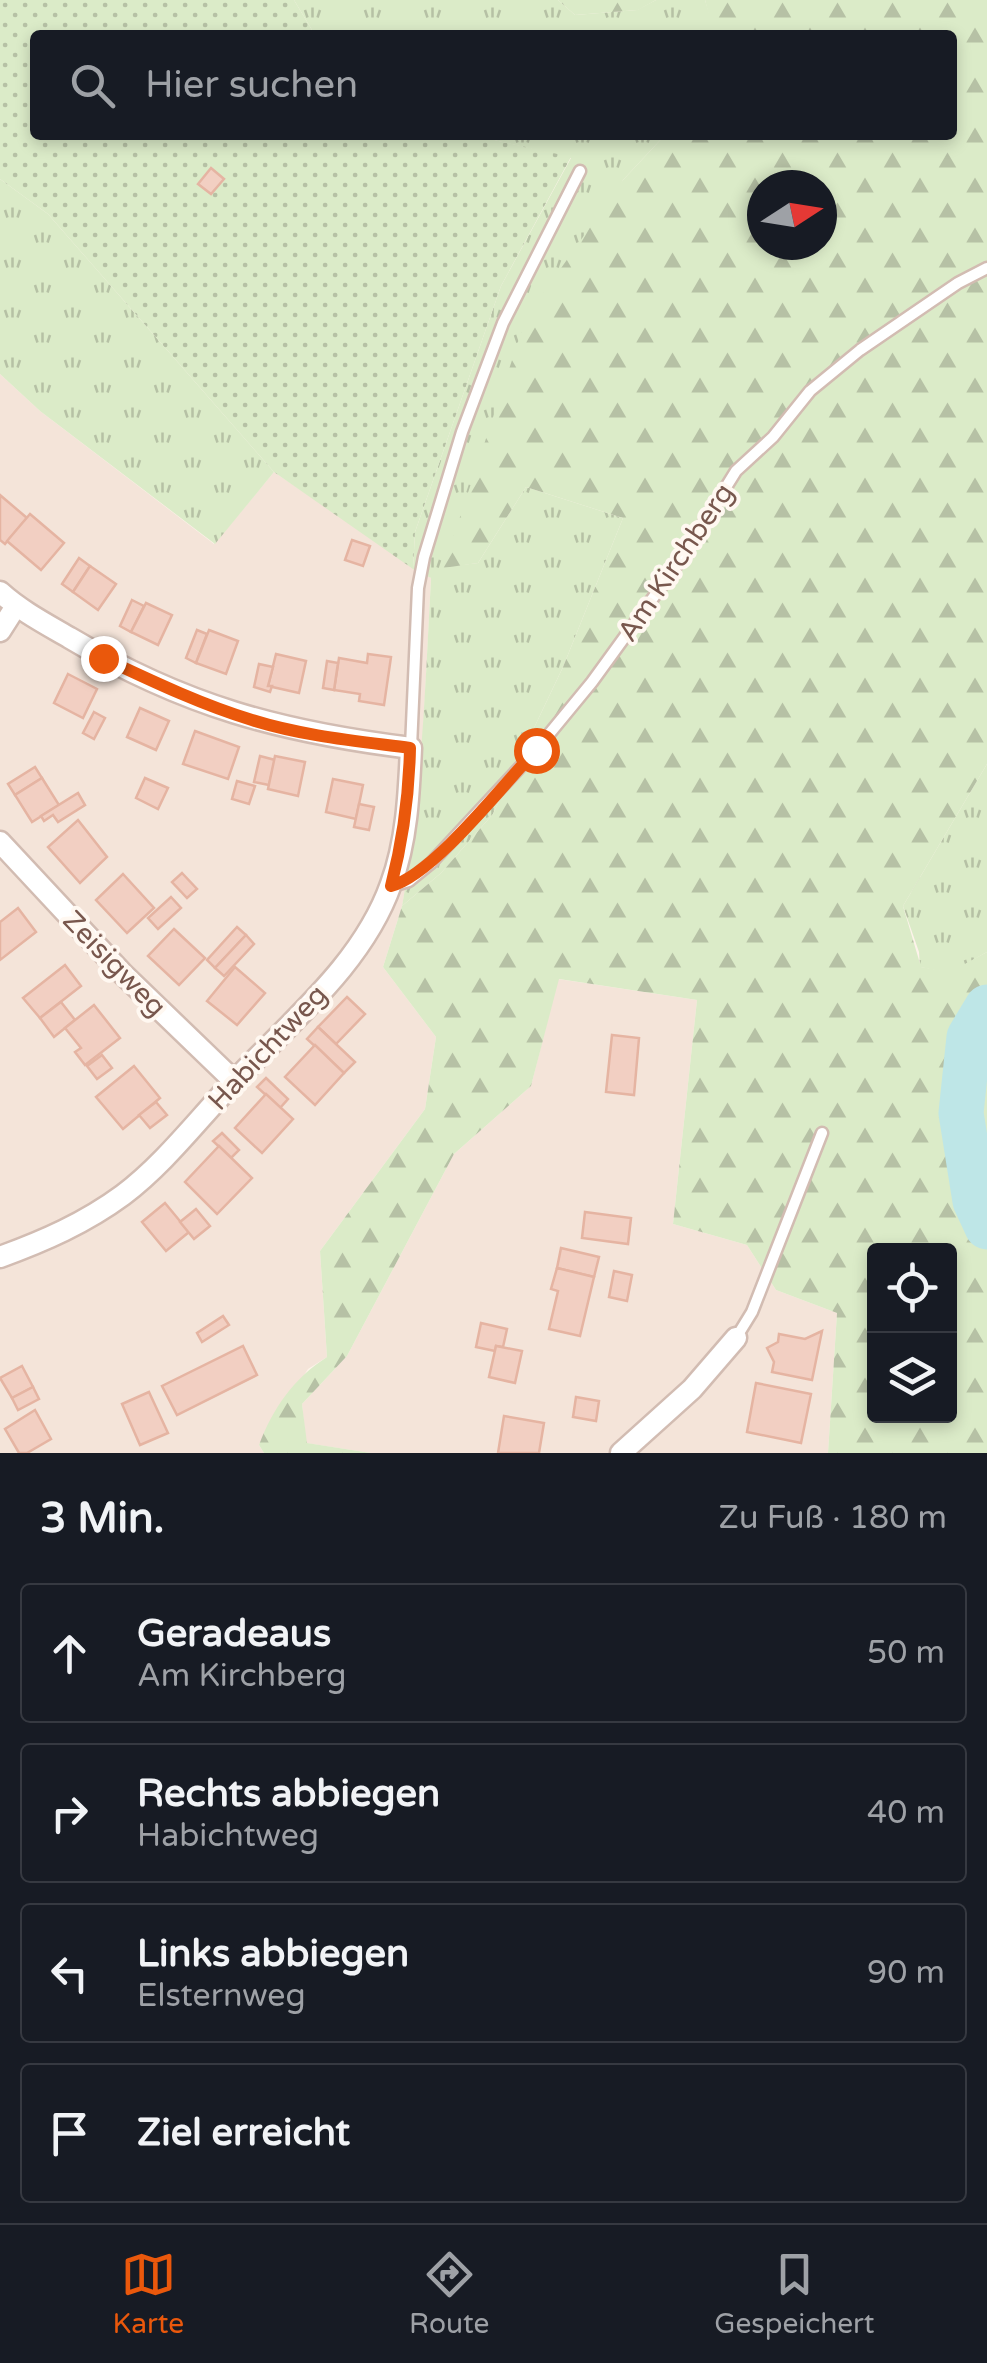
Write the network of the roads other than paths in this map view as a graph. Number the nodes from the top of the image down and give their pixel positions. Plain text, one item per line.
1 (580, 171) dead end
2 (987, 268) edge
3 (8, 599) edge
4 (0, 631) edge
5 (410, 748) junction
6 (0, 842) edge
7 (391, 886) junction
8 (234, 1081) junction
9 (822, 1133) dead end
10 (0, 1256) edge
11 (736, 1338) joint
12 (621, 1453) edge

1 - 5 lane
2 - 7 lane, Am Kirchberg
3 - 4 street
3 - 5 street
5 - 7 street, Habichtweg
6 - 8 street, Zeisigweg
7 - 8 street, Habichtweg
8 - 10 street, Habichtweg
9 - 11 lane
11 - 12 street

